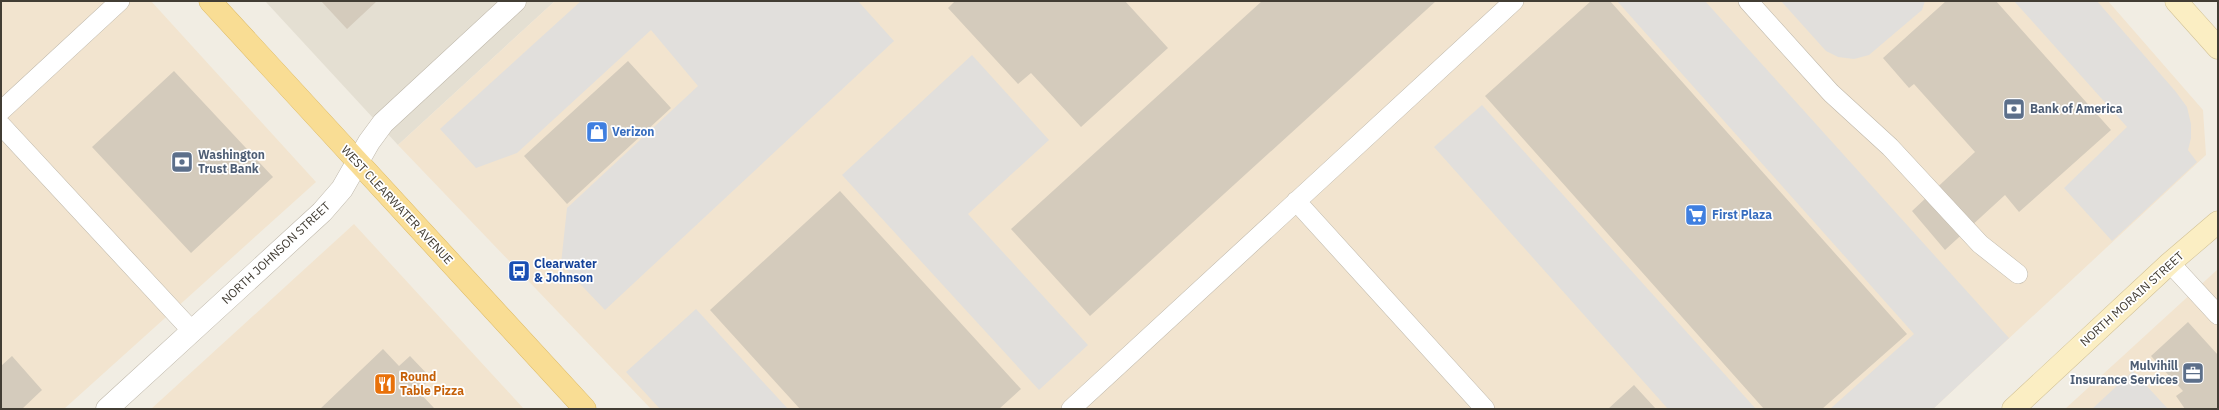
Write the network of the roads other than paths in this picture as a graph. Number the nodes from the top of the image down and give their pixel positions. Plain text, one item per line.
1 (120, 1) edge
2 (210, 1) edge
3 (515, 1) edge
4 (1514, 1) edge
5 (1748, 1) edge
6 (2176, 1) edge
7 (2218, 48) edge
8 (1, 111) edge
9 (1, 125) edge
10 (358, 162) junction
11 (1296, 201) junction
12 (2218, 222) edge
13 (2170, 263) junction
14 (2018, 274) dead end
15 (2218, 315) edge
16 (192, 331) junction
17 (107, 409) edge
18 (585, 409) edge
19 (1071, 409) edge
20 (1485, 409) edge
21 (2013, 409) edge

1 - 8 lane
2 - 10 main road, WEST CLEARWATER AVENUE
3 - 10 street, NORTH JOHNSON STREET
4 - 11 lane
5 - 14 lane
6 - 7 main road
9 - 16 lane
10 - 16 street, NORTH JOHNSON STREET
10 - 18 main road, WEST CLEARWATER AVENUE
11 - 19 lane
11 - 20 lane
12 - 13 main road, NORTH MORAIN STREET
13 - 15 lane
13 - 21 main road, NORTH MORAIN STREET
16 - 17 street, NORTH JOHNSON STREET

